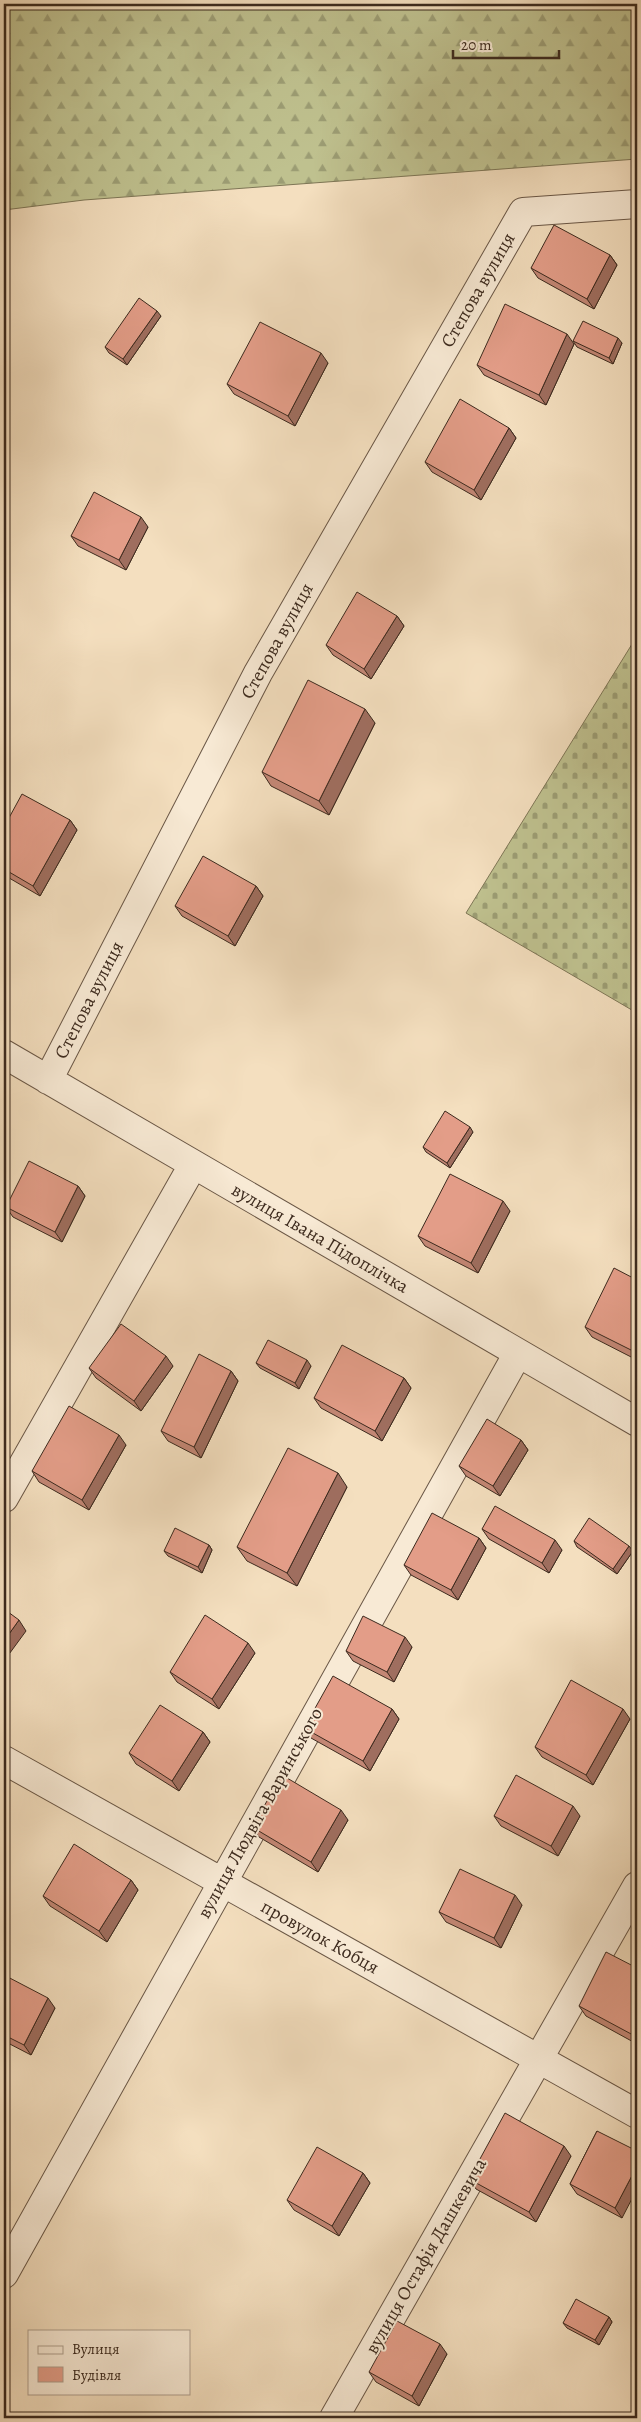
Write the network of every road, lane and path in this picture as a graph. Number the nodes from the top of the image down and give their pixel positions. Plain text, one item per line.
1 (637, 204) edge
2 (4, 1054) edge
3 (48, 1080) junction
4 (194, 1165) junction
5 (518, 1353) junction
6 (637, 1422) edge
7 (4, 1498) edge
8 (4, 1760) edge
9 (221, 1882) junction
10 (637, 1886) edge
11 (538, 2058) junction
12 (637, 2114) edge
13 (4, 2274) edge
14 (334, 2418) edge

1 - 3 street, Степова вулиця
2 - 3 street, вулиця Івана Підоплічка
3 - 4 street, вулиця Івана Підоплічка
4 - 5 street, вулиця Івана Підоплічка
4 - 7 street
5 - 6 street, вулиця Івана Підоплічка
5 - 9 street, вулиця Людвіга Варинського
8 - 9 street, провулок Кобця
9 - 11 street, провулок Кобця
9 - 13 street, вулиця Людвіга Варинського
10 - 11 street, вулиця Остафія Дашкевича
11 - 12 street, провулок Кобця
11 - 14 street, вулиця Остафія Дашкевича

